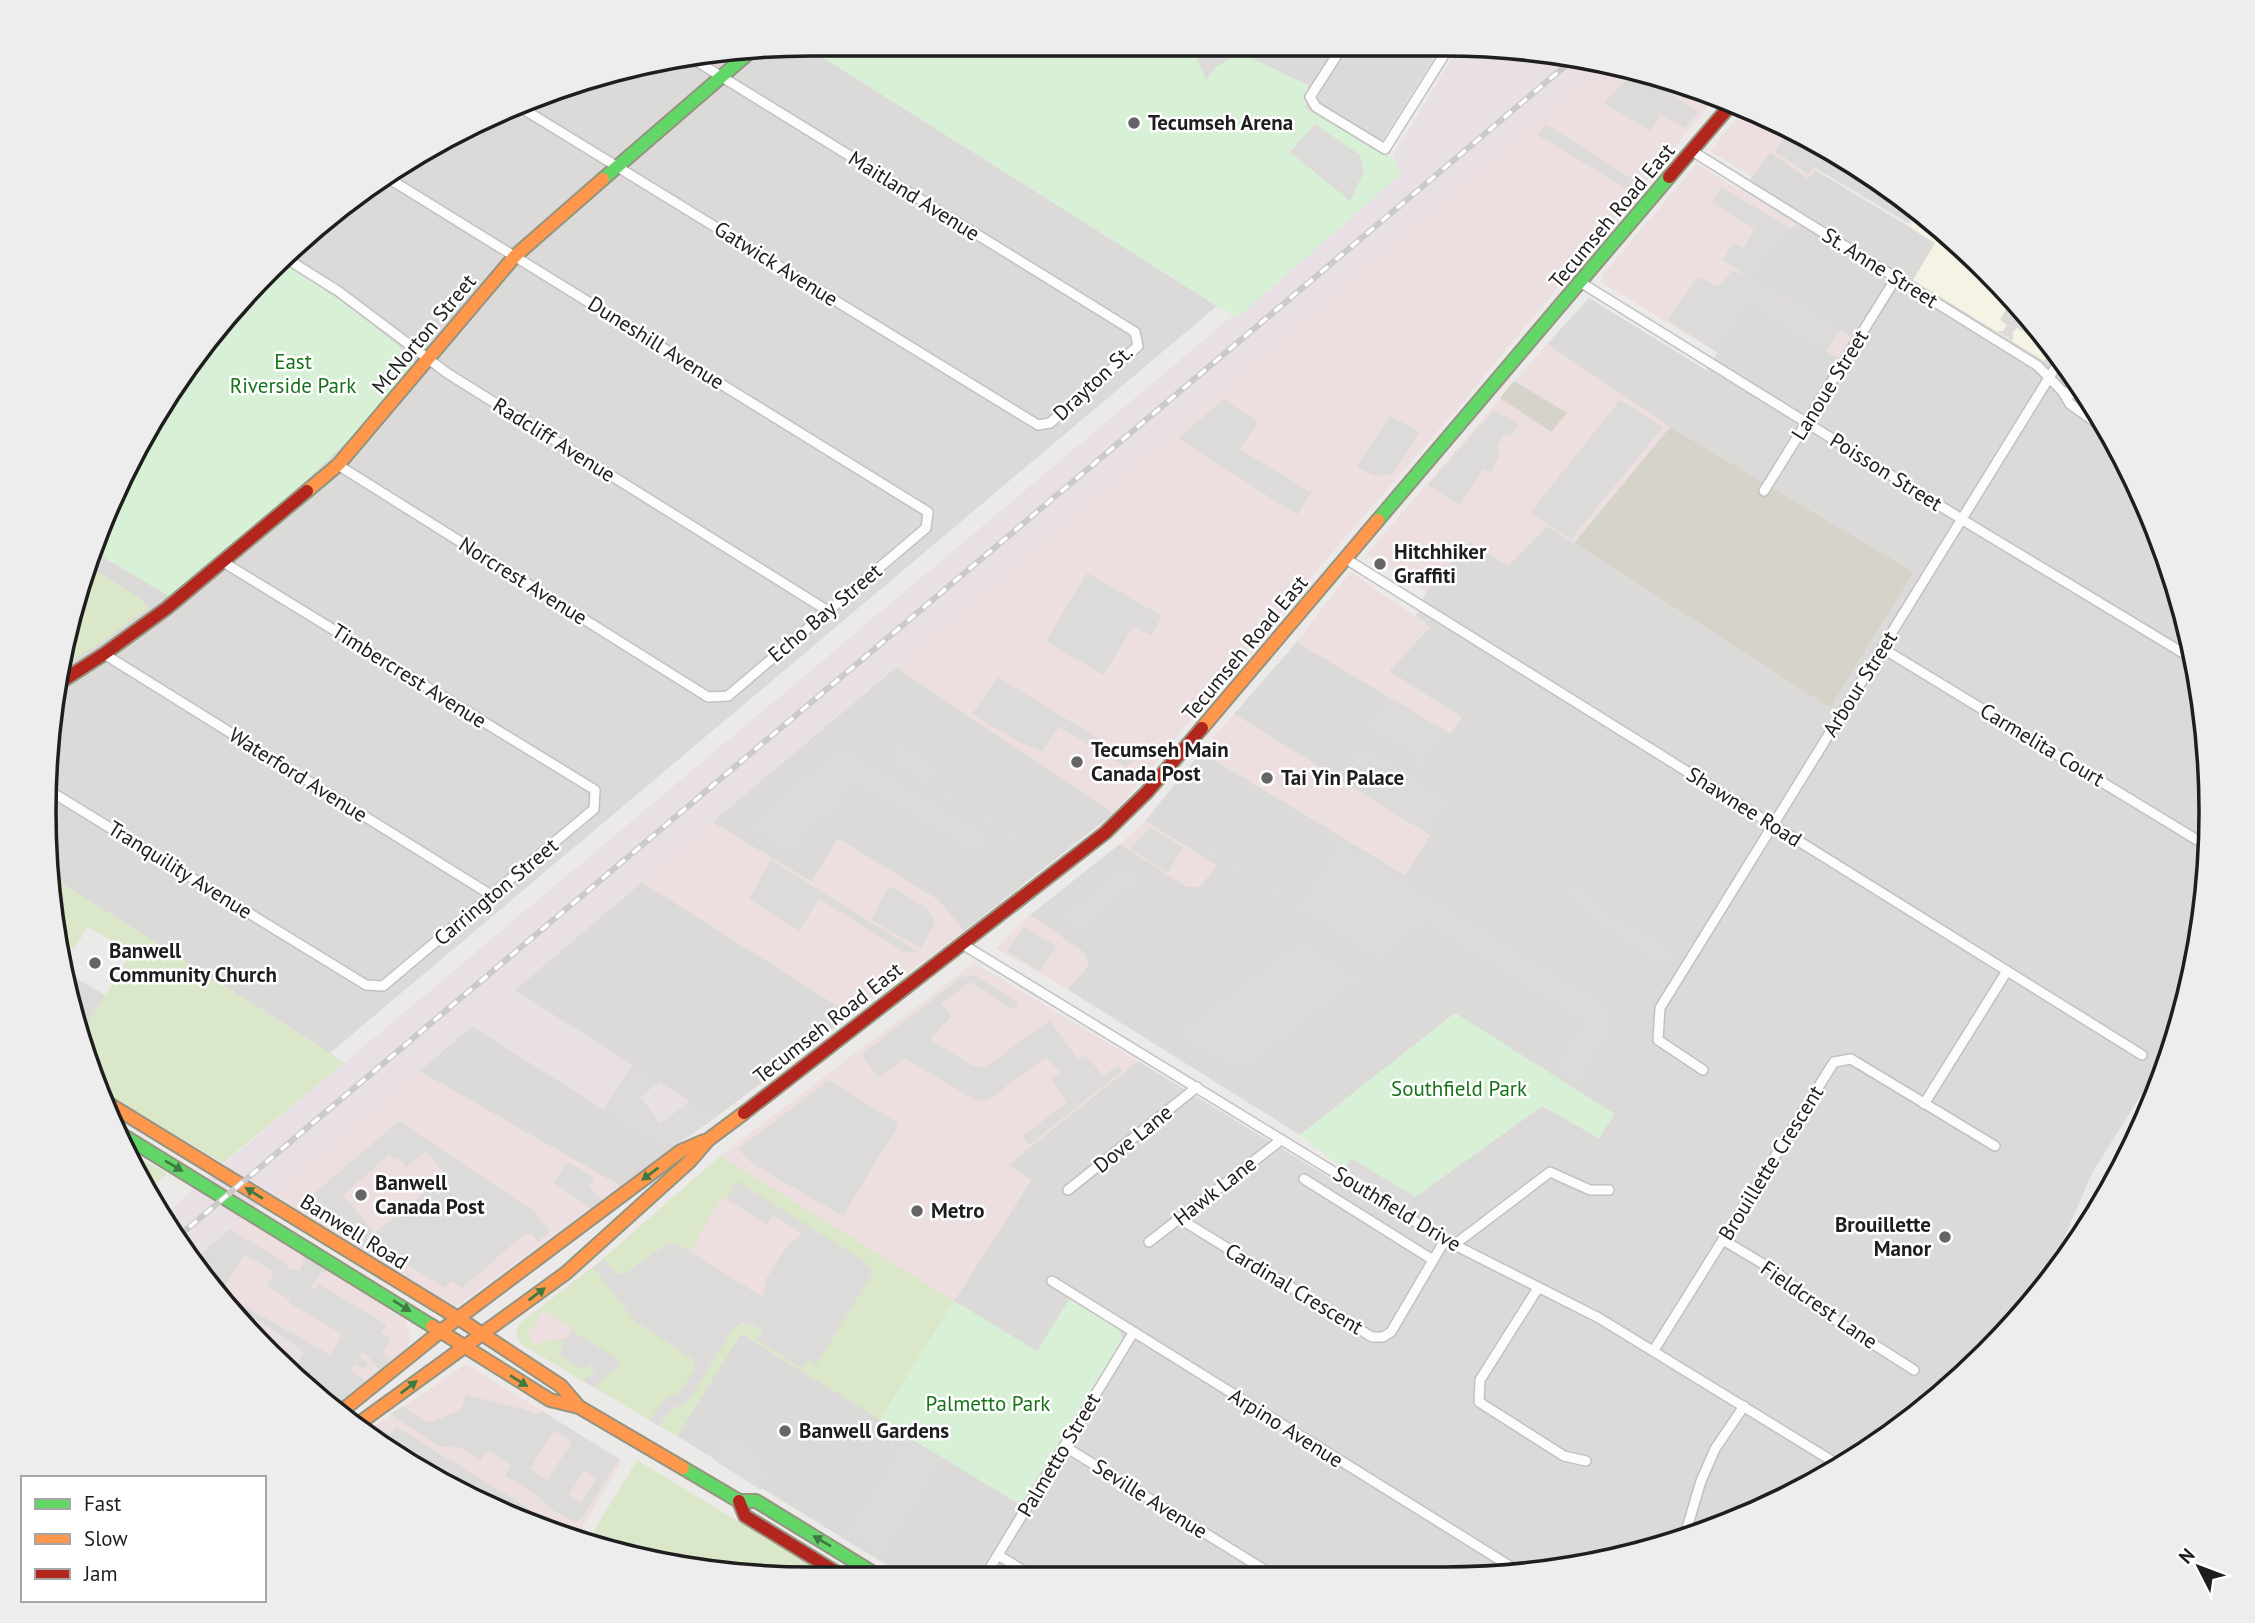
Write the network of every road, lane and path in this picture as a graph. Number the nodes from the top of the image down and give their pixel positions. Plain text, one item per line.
1 (1336, 56) edge
2 (1443, 56) edge
3 (741, 60) edge
4 (701, 64) edge
5 (722, 77) junction
6 (1725, 111) edge
7 (527, 112) edge
8 (1692, 151) junction
9 (617, 168) junction
10 (394, 182) edge
11 (515, 256) junction
12 (292, 262) edge
13 (1896, 278) junction
14 (1580, 282) junction
15 (1135, 331) joint
16 (429, 359) junction
17 (2055, 368) edge
18 (2049, 377) junction
19 (2063, 392) junction
20 (2073, 393) edge
21 (2087, 416) edge
22 (1807, 423) junction
23 (1038, 425) joint
24 (338, 466) junction
25 (1764, 491) dead end
26 (928, 512) joint
27 (1961, 519) junction
28 (1346, 559) junction
29 (223, 562) junction
30 (828, 611) junction
31 (1882, 648) junction
32 (2181, 652) edge
33 (104, 654) junction
34 (69, 677) edge
35 (708, 697) joint
36 (595, 790) joint
37 (57, 794) edge
38 (1773, 825) junction
39 (2198, 840) edge
40 (491, 895) junction
41 (962, 944) junction
42 (2007, 971) junction
43 (383, 986) joint
44 (2142, 1055) dead end
45 (1703, 1070) dead end
46 (1197, 1087) junction
47 (1924, 1104) junction
48 (118, 1109) edge
49 (708, 1140) junction
50 (1282, 1140) junction
51 (132, 1141) edge
52 (1995, 1146) dead end
53 (1304, 1179) dead end
54 (1068, 1190) dead end
55 (1609, 1190) dead end
56 (1180, 1219) junction
57 (1723, 1240) junction
58 (1149, 1242) dead end
59 (1450, 1242) junction
60 (1433, 1260) junction
61 (1052, 1281) dead end
62 (1538, 1288) junction
63 (458, 1318) junction
64 (441, 1331) junction
65 (1133, 1333) junction
66 (483, 1335) junction
67 (464, 1345) junction
68 (1654, 1350) junction
69 (1914, 1370) dead end
70 (1744, 1406) junction
71 (347, 1407) edge
72 (579, 1407) junction
73 (364, 1420) edge
74 (1064, 1446) junction
75 (1831, 1460) edge
76 (1586, 1461) dead end
77 (738, 1501) junction
78 (1687, 1526) edge
79 (998, 1555) junction
80 (1506, 1564) edge
81 (828, 1567) edge
82 (864, 1567) edge
83 (991, 1567) edge
84 (1017, 1567) edge
85 (1260, 1567) edge

1 - 2 street
3 - 5 main road, McNorton Street
4 - 5 street, Maitland Avenue
5 - 9 main road, McNorton Street
5 - 15 street, Maitland Avenue
6 - 8 main road, Tecumseh Road East
7 - 9 street, Gatwick Avenue
8 - 13 street, St. Anne Street
8 - 14 main road, Tecumseh Road East
9 - 11 main road, McNorton Street
9 - 23 street, Gatwick Avenue
10 - 11 street, Duneshill Avenue
11 - 16 main road, McNorton Street
11 - 26 street, Duneshill Avenue
12 - 16 street, Radcliff Avenue
13 - 18 street, St. Anne Street
13 - 22 street, Lanoue Street
14 - 22 street, Poisson Street
14 - 28 main road, Tecumseh Road East
15 - 23 street, Drayton St.
16 - 24 main road, McNorton Street
16 - 30 street, Radcliff Avenue
17 - 18 street, Arbour Street
18 - 19 street, St. Anne Street
18 - 27 street, Arbour Street
19 - 20 street, St. Anne Street
19 - 21 street, St. Anne Street
22 - 25 street, Lanoue Street
22 - 27 street, Poisson Street
24 - 29 main road, McNorton Street
24 - 35 street, Norcrest Avenue
26 - 30 street, Echo Bay Street
27 - 31 street, Arbour Street
27 - 32 street, Poisson Street
28 - 38 street, Shawnee Road
28 - 41 main road, Tecumseh Road East
29 - 33 main road, McNorton Street
29 - 36 street, Timbercrest Avenue
30 - 35 street, Echo Bay Street
31 - 38 street, Arbour Street
31 - 39 street, Carmelita Court
33 - 34 main road, McNorton Street
33 - 40 street, Waterford Avenue
36 - 40 street, Carrington Street
37 - 43 street, Tranquility Avenue
38 - 42 street, Shawnee Road
38 - 45 street, Arbour Street
40 - 43 street, Carrington Street
41 - 46 street, Southfield Drive
41 - 49 main road, Tecumseh Road East
42 - 44 street, Shawnee Road
42 - 47 street
46 - 50 street, Southfield Drive
46 - 54 street, Dove Lane
47 - 52 street, Brouillette Crescent
47 - 57 street, Brouillette Crescent
63 -> 48 main road, Banwell Road
49 -> 63 main road, Tecumseh Road East
66 -> 49 main road, Tecumseh Road East
50 - 56 street, Hawk Lane
50 - 59 street, Southfield Drive
51 -> 64 main road, Banwell Road
53 - 60 street
55 - 59 street
56 - 58 street, Hawk Lane
56 - 60 street, Cardinal Crescent
57 - 68 street, Brouillette Crescent
57 - 69 street, Fieldcrest Lane
59 - 60 street, Cardinal Crescent
59 - 62 street, Southfield Drive
61 - 65 street, Arpino Avenue
62 - 68 street, Southfield Drive
62 - 76 street
63 - 64 main road, Tecumseh Road East
63 - 66 main road, Banwell Road
64 - 67 main road, Banwell Road
64 - 71 main road, Tecumseh Road East
65 - 74 street, Palmetto Street
65 - 80 street, Arpino Avenue
66 - 67 main road, Tecumseh Road East
66 - 72 main road, Banwell Road
67 -> 72 main road, Banwell Road
73 -> 67 main road, Tecumseh Road East
68 - 70 street, Southfield Drive
70 - 75 street, Southfield Drive
70 - 78 street
72 - 77 main road, Banwell Road
74 - 79 street, Palmetto Street
74 - 85 street, Seville Avenue
77 - 81 main road, Banwell Road
82 -> 77 main road, Banwell Road
79 - 83 street, Palmetto Street
79 - 84 street

